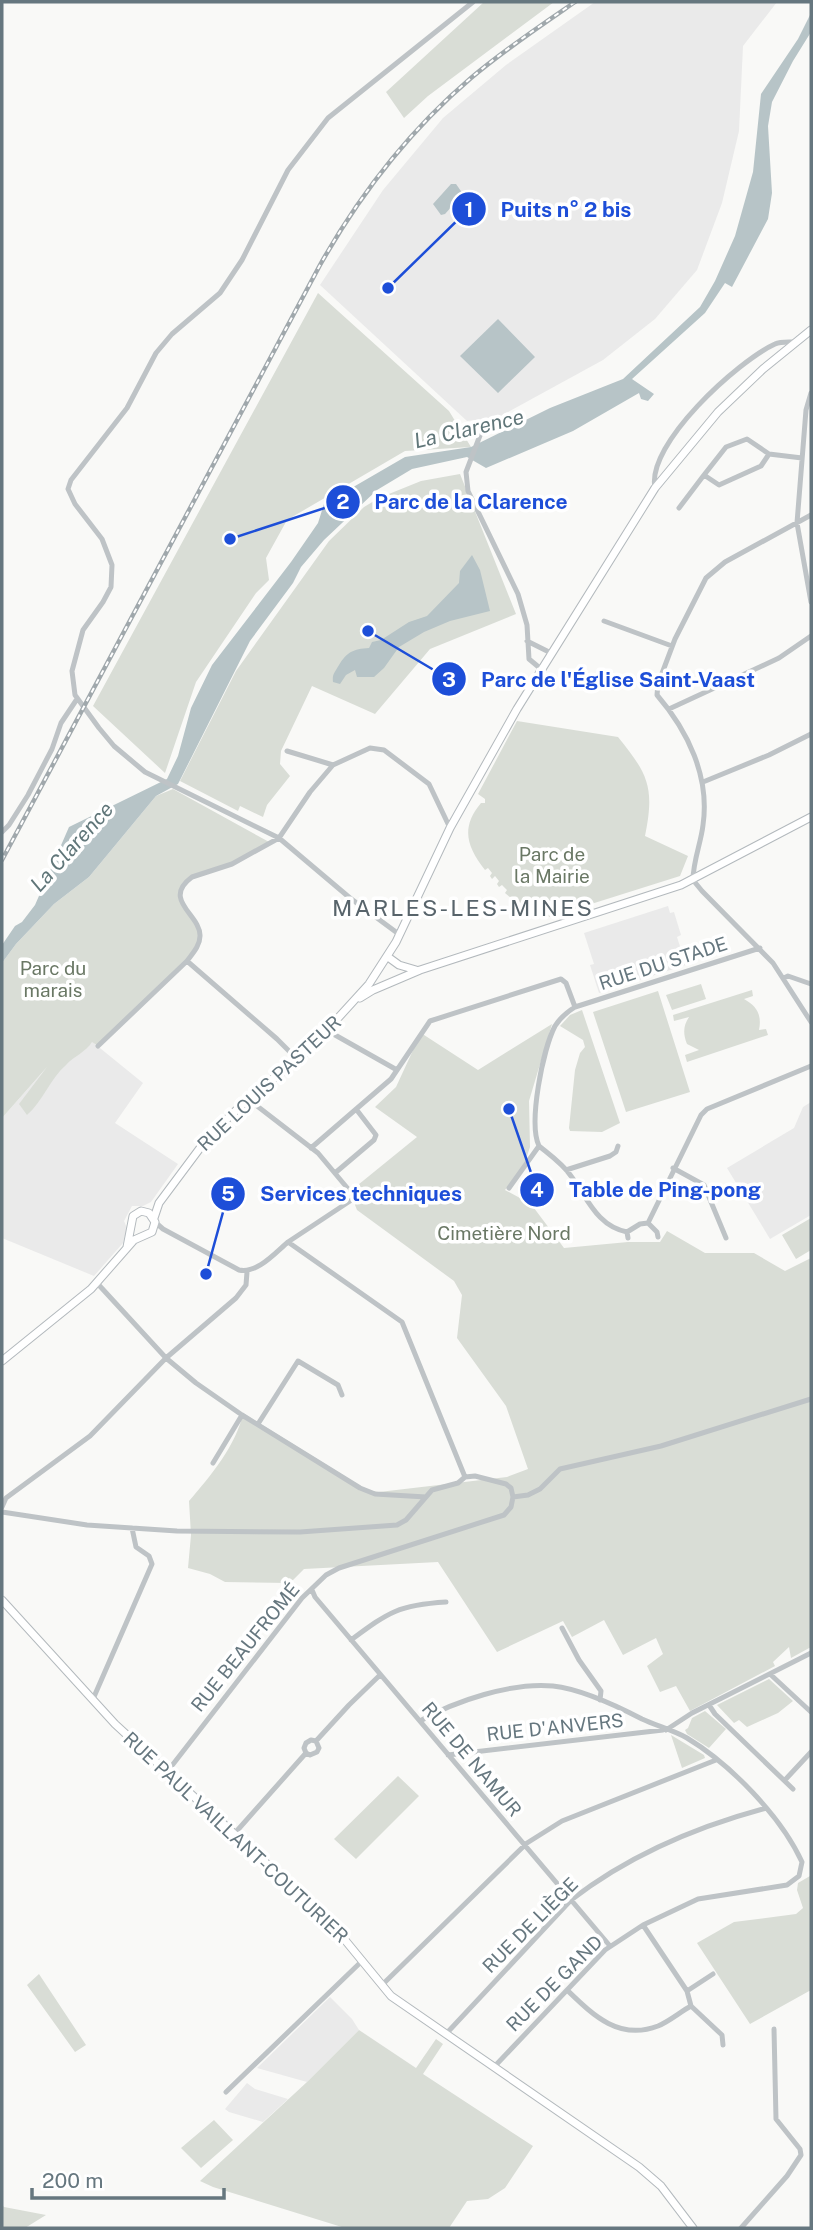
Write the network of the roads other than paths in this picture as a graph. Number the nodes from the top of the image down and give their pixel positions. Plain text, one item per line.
1 (472, 2) edge
2 (811, 330) edge
3 (796, 342) junction
4 (811, 393) edge
5 (809, 408) edge
6 (484, 425) dead end
7 (769, 454) junction
8 (802, 458) junction
9 (704, 475) junction
10 (655, 488) junction
11 (679, 508) dead end
12 (811, 515) edge
13 (797, 523) junction
14 (811, 602) edge
15 (604, 621) dead end
16 (811, 636) edge
17 (527, 640) junction
18 (672, 646) junction
19 (551, 653) junction
20 (541, 669) junction
21 (78, 699) junction
22 (669, 709) junction
23 (811, 734) edge
24 (287, 751) dead end
25 (333, 765) junction
26 (703, 782) junction
27 (811, 817) edge
28 (450, 828) junction
29 (2, 832) edge
30 (279, 838) junction
31 (694, 880) junction
32 (400, 934) junction
33 (760, 948) junction
34 (388, 957) junction
35 (187, 961) junction
36 (421, 970) junction
37 (387, 974) junction
38 (785, 978) junction
39 (811, 984) edge
40 (354, 1002) junction
41 (575, 1007) junction
42 (811, 1022) edge
43 (328, 1031) junction
44 (98, 1046) dead end
45 (298, 1060) junction
46 (811, 1066) edge
47 (397, 1070) junction
48 (248, 1099) junction
49 (356, 1109) junction
50 (539, 1146) junction
51 (618, 1146) dead end
52 (311, 1148) junction
53 (673, 1168) junction
54 (566, 1170) junction
55 (335, 1173) junction
56 (509, 1188) dead end
57 (159, 1203) junction
58 (146, 1212) junction
59 (155, 1220) junction
60 (648, 1223) junction
61 (131, 1228) junction
62 (169, 1232) junction
63 (145, 1235) junction
64 (658, 1237) dead end
65 (726, 1238) dead end
66 (288, 1242) junction
67 (127, 1247) junction
68 (247, 1272) junction
69 (97, 1283) junction
70 (166, 1358) junction
71 (2, 1361) edge
72 (342, 1395) dead end
73 (811, 1399) edge
74 (242, 1415) junction
75 (258, 1424) junction
76 (213, 1462) dead end
77 (465, 1477) junction
78 (426, 1497) junction
79 (513, 1497) junction
80 (2, 1506) edge
81 (132, 1528) junction
82 (312, 1590) junction
83 (2, 1600) edge
84 (446, 1602) dead end
85 (562, 1628) dead end
86 (351, 1640) junction
87 (811, 1653) edge
88 (770, 1674) junction
89 (380, 1675) junction
90 (93, 1699) junction
91 (600, 1700) junction
92 (709, 1705) junction
93 (811, 1712) edge
94 (420, 1721) junction
95 (666, 1730) junction
96 (316, 1741) junction
97 (811, 1752) edge
98 (306, 1753) junction
99 (448, 1755) junction
100 (716, 1760) junction
101 (167, 1772) junction
102 (785, 1780) junction
103 (793, 1789) dead end
104 (766, 1808) junction
105 (235, 1833) junction
106 (525, 1846) junction
107 (571, 1900) junction
108 (643, 1925) junction
109 (610, 1946) junction
110 (363, 1960) junction
111 (712, 1974) dead end
112 (382, 1986) junction
113 (567, 1990) junction
114 (687, 1991) junction
115 (691, 2006) junction
116 (774, 2029) dead end
117 (446, 2035) junction
118 (723, 2045) dead end
119 (494, 2067) junction
120 (226, 2092) dead end
121 (693, 2228) edge
122 (741, 2228) edge

1 - 21 street
2 - 3 main road, RUE LOUIS PASTEUR
3 - 10 main road, RUE LOUIS PASTEUR
3 - 10 street
4 - 5 street
5 - 8 street
6 - 17 street
7 - 8 street
7 - 9 street
7 - 9 street
8 - 13 street
9 - 11 street
10 - 19 main road, RUE LOUIS PASTEUR
12 - 13 street
13 - 14 street
13 - 18 street
15 - 18 street
16 - 22 street
17 - 19 street
17 - 20 street
18 - 22 street
19 - 20 main road, RUE LOUIS PASTEUR
20 - 28 main road, RUE LOUIS PASTEUR
21 - 29 street
21 - 30 street
22 - 26 street
23 - 26 street
24 - 25 street
25 - 28 street
25 - 30 street
26 - 31 street
27 - 31 main road
28 - 32 main road, RUE LOUIS PASTEUR
30 - 32 street
30 - 35 street
31 - 33 street
31 - 36 main road
32 - 34 main road, RUE LOUIS PASTEUR
33 - 38 street
33 - 41 street, RUE DU STADE
34 - 36 main road
34 - 37 main road, RUE LOUIS PASTEUR
35 - 44 street
35 - 45 street
36 - 37 main road
37 - 40 main road, RUE LOUIS PASTEUR
37 - 40 main road
38 - 39 street
38 - 42 street
40 - 43 main road, RUE LOUIS PASTEUR
41 - 47 street
41 - 50 street
43 - 45 main road, RUE LOUIS PASTEUR
43 - 47 street
45 - 48 main road, RUE LOUIS PASTEUR
46 - 53 street
47 - 49 street
48 - 52 street
48 - 57 main road, RUE LOUIS PASTEUR
49 - 52 street
49 - 55 street
50 - 54 street
50 - 56 street
51 - 54 street
52 - 55 street
53 - 60 street
53 - 65 street
54 - 60 street
55 - 66 street
57 - 58 main road, RUE LOUIS PASTEUR
57 - 59 main road, RUE LOUIS PASTEUR
58 - 59 main road
58 - 61 main road
59 - 62 street
59 - 63 main road
60 - 64 street
61 - 63 main road
61 - 67 main road
62 - 63 street
62 - 68 street
63 - 67 main road
66 - 68 street
66 - 77 street
67 - 69 main road
68 - 70 street
69 - 70 street
69 - 71 main road
70 - 74 street
70 - 80 street
72 - 75 street
73 - 79 street
74 - 75 street
74 - 76 street
75 - 78 street
77 - 78 street
77 - 79 street
78 - 81 street
79 - 82 street, RUE BEAUFROMÉ
80 - 81 street
81 - 90 street
82 - 86 street, RUE DE NAMUR
82 - 101 street, RUE BEAUFROMÉ
83 - 90 main road, RUE PAUL VAILLANT-COUTURIER
84 - 86 street
85 - 91 street
86 - 89 street, RUE DE NAMUR
87 - 88 street
88 - 92 street
88 - 93 street
89 - 94 street, RUE DE NAMUR
89 - 96 street
90 - 101 main road, RUE PAUL VAILLANT-COUTURIER
91 - 94 street
91 - 95 street
92 - 95 street
92 - 102 street
94 - 99 street, RUE DE NAMUR
95 - 99 street, RUE D'ANVERS
95 - 100 street
96 - 98 street
96 - 98 street
97 - 102 street
98 - 105 street
99 - 106 street, RUE DE NAMUR
100 - 104 street
100 - 106 street
101 - 105 main road, RUE PAUL VAILLANT-COUTURIER
102 - 103 street
104 - 107 street, RUE DE LIÈGE
104 - 108 street, RUE DE GAND
105 - 110 main road, RUE PAUL VAILLANT-COUTURIER
106 - 107 street, RUE DE NAMUR
106 - 112 street
107 - 109 street, RUE DE NAMUR
107 - 117 street, RUE DE LIÈGE
108 - 109 street, RUE DE GAND
108 - 114 street
109 - 113 street, RUE DE GAND
110 - 112 main road, RUE PAUL VAILLANT-COUTURIER
110 - 120 street
111 - 114 street
112 - 117 main road, RUE PAUL VAILLANT-COUTURIER
113 - 115 street
113 - 119 street, RUE DE GAND
114 - 115 street
115 - 118 street
116 - 122 street
117 - 119 main road, RUE PAUL VAILLANT-COUTURIER
119 - 121 main road, RUE PAUL VAILLANT-COUTURIER

